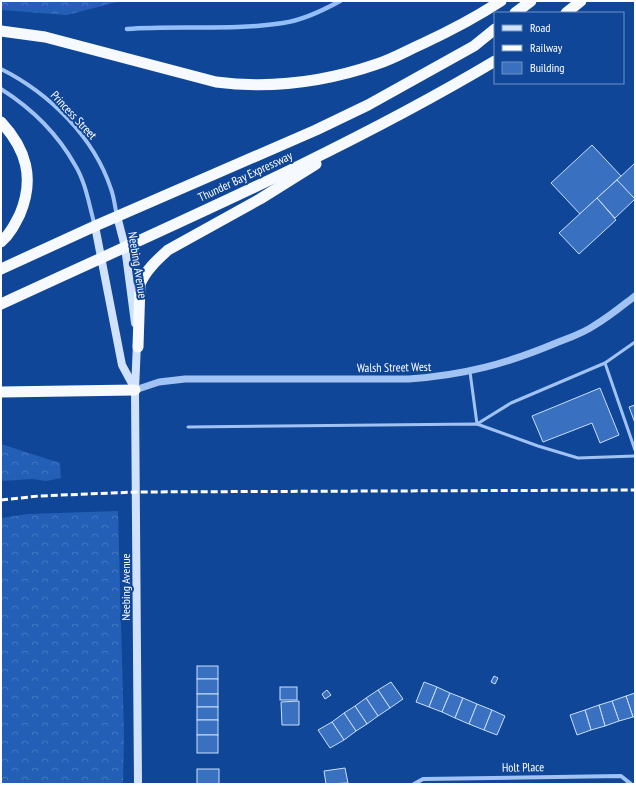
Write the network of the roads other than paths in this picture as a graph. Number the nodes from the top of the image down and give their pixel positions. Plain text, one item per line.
1 (501, 1) edge
2 (531, 1) edge
3 (581, 1) edge
4 (516, 12) edge
5 (567, 12) edge
6 (494, 30) edge
7 (1, 31) edge
8 (494, 62) edge
9 (1, 69) edge
10 (1, 89) edge
11 (1, 122) edge
12 (358, 138) junction
13 (117, 216) junction
14 (95, 226) junction
15 (1, 242) edge
16 (125, 247) junction
17 (100, 258) junction
18 (1, 270) edge
19 (635, 296) edge
20 (1, 304) edge
21 (635, 342) edge
22 (138, 347) junction
23 (605, 362) junction
24 (470, 372) junction
25 (135, 390) junction
26 (1, 392) edge
27 (477, 424) junction
28 (188, 426) dead end
29 (635, 450) edge
30 (635, 456) edge
31 (138, 784) edge
32 (414, 784) edge
33 (631, 784) edge

1 - 7 highway
2 - 4 highway
3 - 5 highway
6 - 13 highway, Thunder Bay Expressway
8 - 12 highway, Thunder Bay Expressway
9 - 13 street, Princess Street
10 - 14 street
11 - 15 highway
12 - 16 highway, Thunder Bay Expressway
12 - 22 highway
13 - 14 highway, Thunder Bay Expressway
13 - 16 main road, Neebing Avenue
14 - 17 main road, Neebing Avenue
14 - 18 highway, Thunder Bay Expressway
16 - 17 highway, Thunder Bay Expressway
16 - 22 main road, Neebing Avenue
17 - 20 highway, Thunder Bay Expressway
17 - 25 main road, Neebing Avenue
19 - 24 street, Walsh Street West
21 - 23 lane
22 - 25 main road, Neebing Avenue
23 - 27 lane
23 - 29 lane
24 - 25 street, Walsh Street West
24 - 27 lane
25 - 26 highway
25 - 31 main road, Neebing Avenue
27 - 28 lane
27 - 30 lane
32 - 33 street, Holt Place

